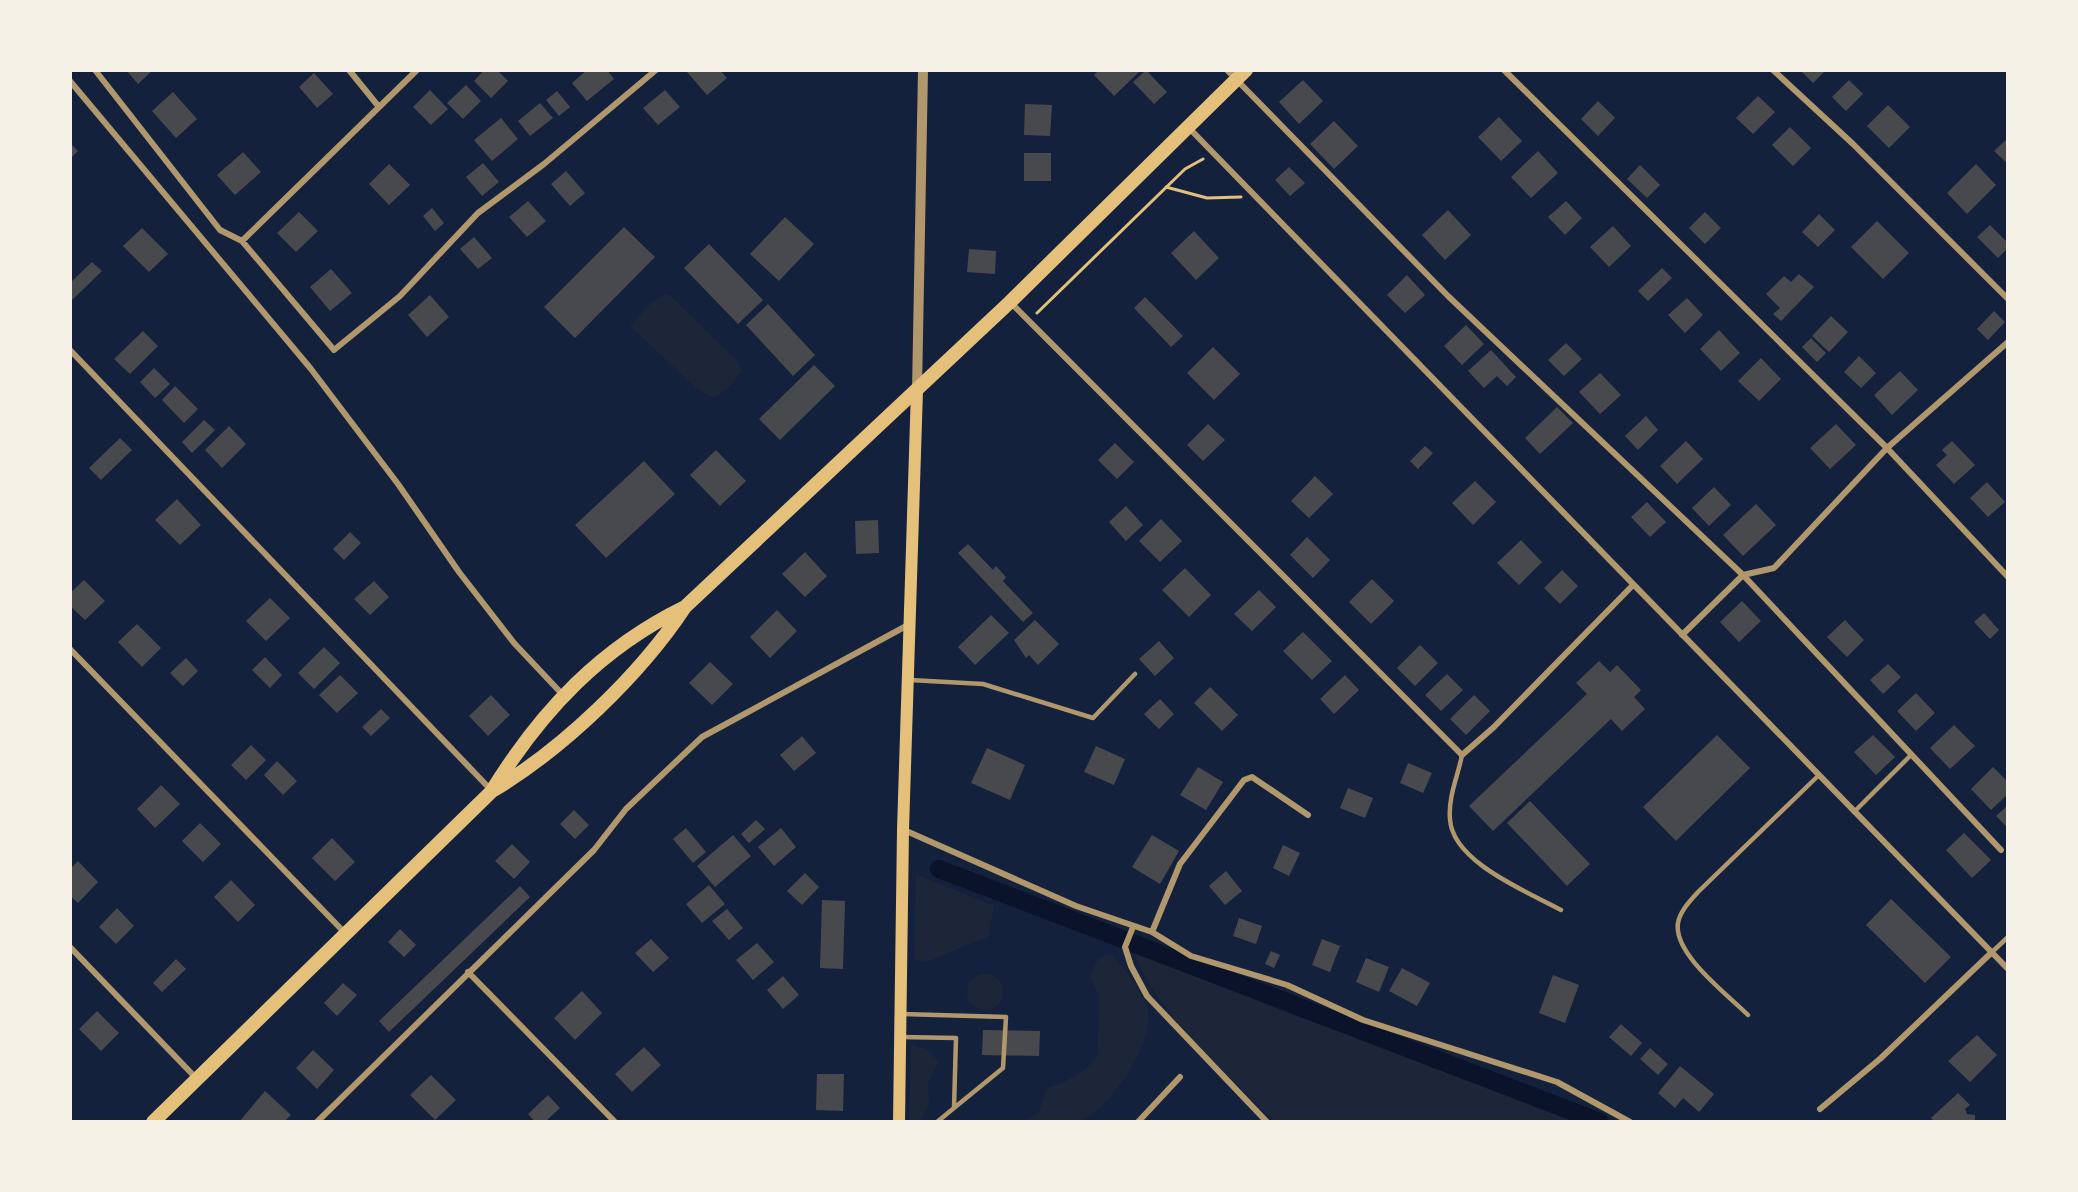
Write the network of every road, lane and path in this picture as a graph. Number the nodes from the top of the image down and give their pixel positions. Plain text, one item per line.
1 (95, 70) edge
2 (349, 70) edge
3 (417, 70) edge
4 (656, 70) edge
5 (923, 70) edge
6 (1504, 70) edge
7 (1773, 70) edge
8 (1237, 74) edge
9 (70, 81) edge
10 (379, 107) junction
11 (1189, 127) junction
12 (1205, 157) dead end
13 (1166, 187) junction
14 (1257, 197) junction
15 (242, 241) junction
16 (2007, 299) edge
17 (1010, 302) junction
18 (1037, 313) dead end
19 (2007, 342) edge
20 (70, 350) edge
21 (916, 390) junction
22 (1887, 448) junction
23 (1743, 575) junction
24 (2007, 577) edge
25 (1633, 585) junction
26 (685, 607) junction
27 (909, 625) junction
28 (1682, 635) junction
29 (70, 649) edge
30 (1135, 675) dead end
31 (908, 680) junction
32 (563, 695) junction
33 (1462, 755) junction
34 (1911, 755) junction
35 (1819, 776) junction
36 (492, 791) junction
37 (1854, 812) junction
38 (1308, 815) dead end
39 (903, 830) junction
40 (2001, 850) dead end
41 (1561, 910) dead end
42 (1133, 927) junction
43 (1152, 932) junction
44 (346, 934) junction
45 (2007, 937) edge
46 (70, 946) edge
47 (1991, 953) junction
48 (2007, 969) edge
49 (468, 972) junction
50 (900, 1014) junction
51 (1748, 1015) dead end
52 (900, 1036) junction
53 (1180, 1077) dead end
54 (196, 1078) junction
55 (954, 1108) junction
56 (1820, 1109) dead end
57 (324, 1114) junction
58 (153, 1122) edge
59 (317, 1122) edge
60 (331, 1122) edge
61 (615, 1122) edge
62 (899, 1122) edge
63 (937, 1122) edge
64 (1138, 1122) edge
65 (1267, 1122) edge
66 (1630, 1122) edge

1 - 15 street
2 - 10 street
3 - 10 street
4 - 15 street
5 - 21 street
6 - 22 street
7 - 16 street
8 - 11 main road
8 - 23 street
9 - 32 street
10 - 15 street
11 - 14 street
11 - 17 main road
12 - 13 path
13 - 14 path
13 - 18 path
14 - 25 street
17 - 21 main road
17 - 33 street
19 - 22 street
20 - 36 street
21 - 26 main road
21 - 27 main road
22 - 23 street
22 - 24 street
23 - 28 street
23 - 34 street
25 - 28 street
25 - 33 street
26 - 32 main road
26 - 36 main road
27 - 31 main road
27 - 49 street
28 - 35 street
29 - 44 street
30 - 31 lane
31 - 39 main road
32 - 36 main road
33 - 41 lane
34 - 37 lane
34 - 40 street
35 - 37 street
35 - 51 lane
36 - 44 main road
37 - 47 street
38 - 43 street
39 - 42 street
39 - 50 main road
42 - 43 street
42 - 65 street
43 - 66 street
44 - 54 main road
45 - 47 lane
46 - 54 street
47 - 48 street
47 - 56 street
49 - 57 street
49 - 61 street
50 - 52 main road
50 - 55 lane
52 - 55 lane
52 - 62 main road
53 - 64 street
54 - 58 main road
55 - 63 lane
57 - 59 street
57 - 60 street

